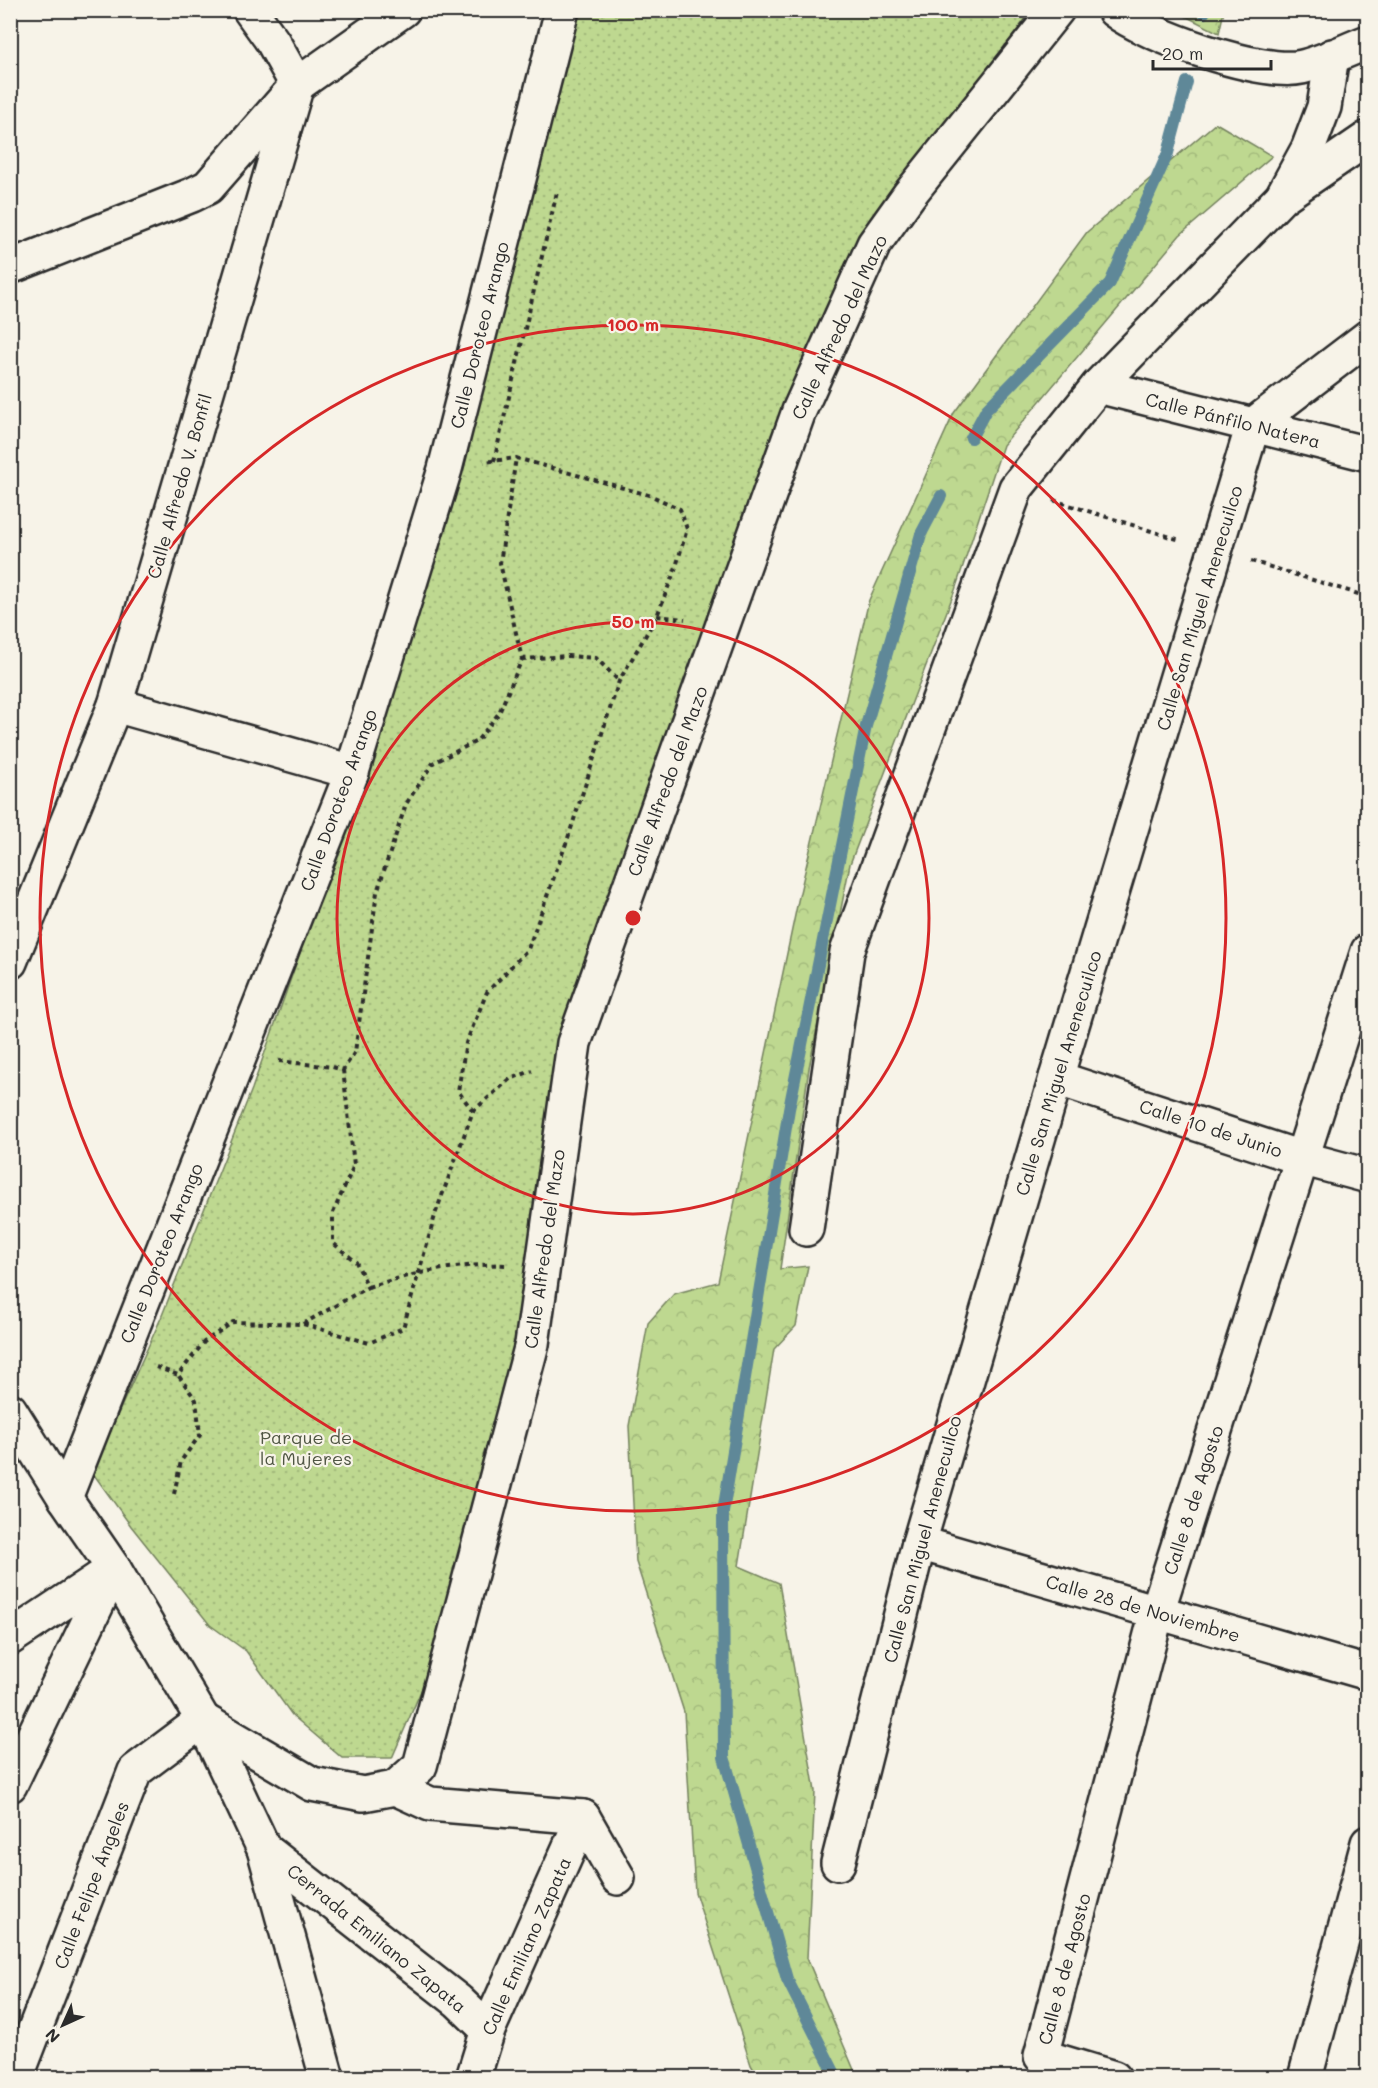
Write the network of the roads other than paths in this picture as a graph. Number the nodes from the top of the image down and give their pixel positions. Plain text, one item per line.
1 (250, 10) edge
2 (403, 10) edge
3 (562, 10) edge
4 (1057, 10) edge
5 (1114, 10) edge
6 (1368, 42) edge
7 (1332, 56) junction
8 (297, 85) junction
9 (1368, 138) edge
10 (1282, 197) junction
11 (10, 267) edge
12 (1368, 337) edge
13 (1098, 386) junction
14 (1253, 425) junction
15 (1368, 454) edge
16 (115, 705) junction
17 (352, 772) junction
18 (1368, 951) edge
19 (10, 962) edge
20 (1056, 1078) junction
21 (1301, 1158) junction
22 (1368, 1176) edge
23 (806, 1229) dead end
24 (10, 1410) edge
25 (65, 1498) junction
26 (919, 1543) junction
27 (114, 1569) junction
28 (1157, 1612) junction
29 (10, 1638) edge
30 (1368, 1673) edge
31 (203, 1720) junction
32 (10, 1785) edge
33 (394, 1788) junction
34 (584, 1817) junction
35 (1368, 1843) edge
36 (264, 1848) junction
37 (838, 1863) dead end
38 (618, 1878) dead end
39 (488, 2030) junction
40 (16, 2078) edge
41 (327, 2078) edge
42 (473, 2078) edge
43 (1114, 2078) edge
44 (1305, 2078) edge

1 - 8 street
2 - 8 street
3 - 17 street, Calle Doroteo Arango
4 - 33 street, Calle Alfredo del Mazo
5 - 7 street
6 - 7 street
7 - 10 street
8 - 11 street
8 - 16 street, Calle Alfredo V. Bonfil
9 - 10 street
10 - 13 street
12 - 14 street
13 - 14 street, Calle Pánfilo Natera
13 - 23 street
14 - 15 street, Calle Pánfilo Natera
14 - 20 street, Calle San Miguel Anenecuilco
16 - 17 street
16 - 19 street, Calle Alfredo V. Bonfil
17 - 25 street, Calle Doroteo Arango
18 - 21 street, Calle 8 de Agosto
20 - 21 street, Calle 10 de Junio
20 - 26 street, Calle San Miguel Anenecuilco
21 - 22 street, Calle 10 de Junio
21 - 28 street, Calle 8 de Agosto
24 - 25 street
25 - 27 street
26 - 28 street, Calle 28 de Noviembre
26 - 37 street, Calle San Miguel Anenecuilco
27 - 29 street
27 - 31 street
27 - 32 street
28 - 30 street, Calle 28 de Noviembre
28 - 43 street, Calle 8 de Agosto
31 - 33 street
31 - 36 street
31 - 40 street, Calle Felipe Ángeles
33 - 34 street
34 - 38 street
34 - 39 street, Calle Emiliano Zapata
35 - 44 street
36 - 39 street, Cerrada Emiliano Zapata
36 - 41 street
39 - 42 street, Calle Emiliano Zapata

